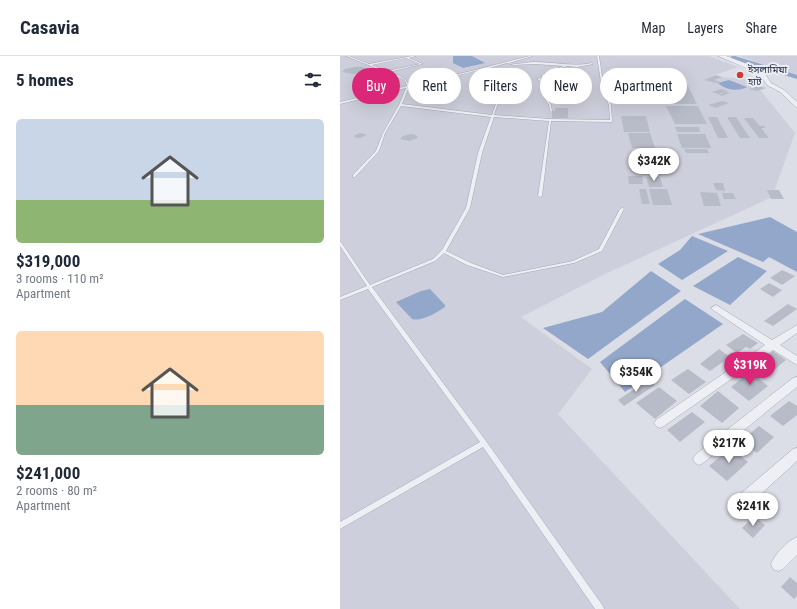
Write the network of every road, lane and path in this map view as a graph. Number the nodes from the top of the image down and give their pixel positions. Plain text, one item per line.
1 (347, 56) edge
2 (415, 56) edge
3 (532, 56) edge
4 (598, 56) edge
5 (721, 56) edge
6 (407, 58) junction
7 (508, 63) junction
8 (592, 64) dead end
9 (368, 65) junction
10 (566, 66) junction
11 (376, 68) edge
12 (489, 68) edge
13 (400, 69) edge
14 (400, 77) edge
15 (408, 87) junction
16 (340, 103) edge
17 (496, 104) edge
18 (400, 105) junction
19 (797, 106) edge
20 (551, 111) dead end
21 (492, 116) junction
22 (550, 120) junction
23 (354, 176) dead end
24 (540, 196) dead end
25 (622, 209) dead end
26 (340, 244) edge
27 (444, 251) junction
28 (370, 288) junction
29 (340, 299) edge
30 (716, 308) dead end
31 (797, 328) edge
32 (773, 345) junction
33 (797, 361) edge
34 (797, 381) edge
35 (660, 424) dead end
36 (484, 443) junction
37 (797, 453) edge
38 (699, 459) dead end
39 (744, 500) dead end
40 (340, 526) edge
41 (797, 544) edge
42 (778, 564) dead end
43 (600, 609) edge

1 - 9 lane
2 - 6 lane
3 - 7 lane
4 - 22 lane
5 - 19 street
6 - 9 lane
6 - 13 lane
7 - 10 lane
7 - 12 lane
8 - 10 lane
9 - 11 lane
10 - 20 lane
14 - 15 lane
15 - 16 lane
15 - 18 lane
17 - 21 lane
18 - 21 lane
18 - 23 lane
21 - 22 lane
21 - 27 lane
22 - 24 lane
25 - 27 lane
26 - 28 lane
27 - 28 lane
28 - 29 lane
28 - 36 lane
30 - 32 street
31 - 32 street
32 - 33 street
32 - 35 street
34 - 38 street
36 - 40 lane
36 - 43 lane
37 - 39 street
41 - 42 street

